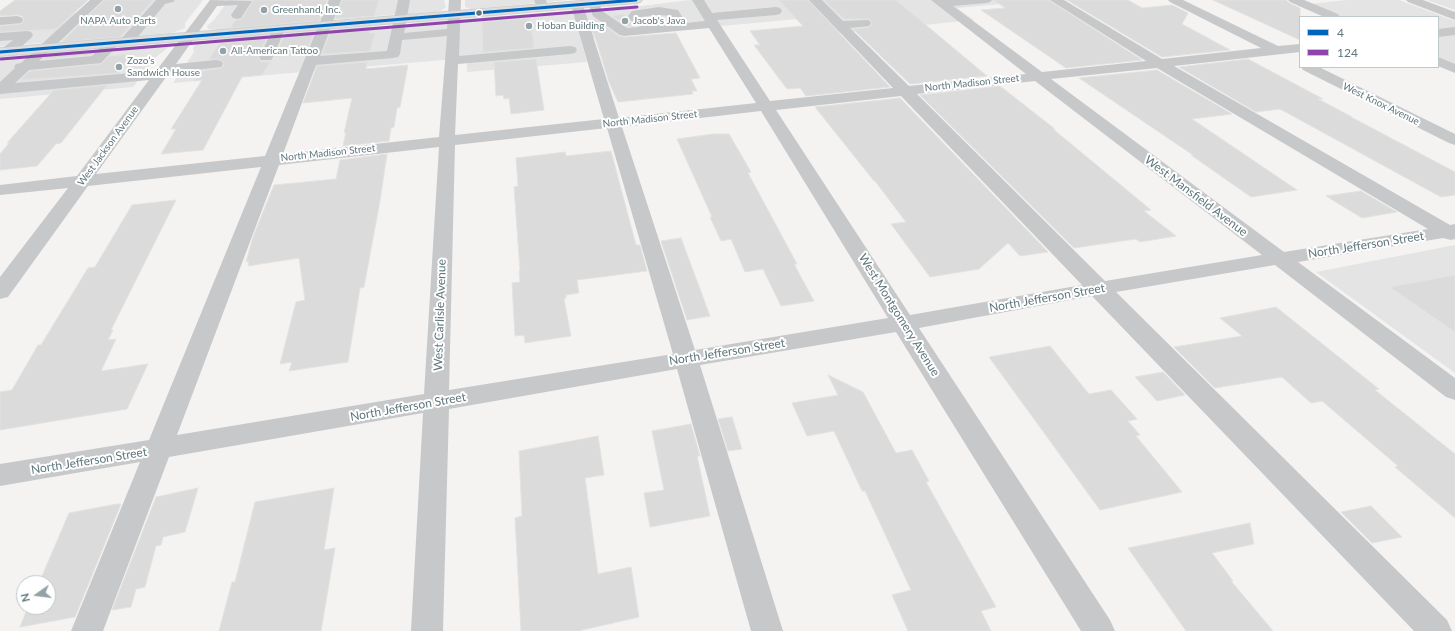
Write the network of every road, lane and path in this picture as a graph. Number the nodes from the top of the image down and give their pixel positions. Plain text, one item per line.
1 (97, 0) edge
2 (169, 0) edge
3 (335, 0) edge
4 (404, 0) edge
5 (636, 0) edge
6 (814, 0) edge
7 (986, 0) edge
8 (1056, 0) edge
9 (1174, 0) edge
10 (1294, 0) edge
11 (1412, 0) edge
12 (614, 1) edge
13 (215, 2) edge
14 (939, 2) edge
15 (541, 4) edge
16 (585, 4) junction
17 (776, 11) dead end
18 (707, 14) edge
19 (237, 15) dead end
20 (454, 16) edge
21 (1332, 16) edge
22 (1455, 16) edge
23 (400, 19) junction
24 (17, 20) dead end
25 (0, 21) edge
26 (865, 23) dead end
27 (325, 25) junction
28 (840, 25) junction
29 (683, 27) junction
30 (279, 29) junction
31 (653, 30) junction
32 (1455, 31) edge
33 (1439, 33) edge
34 (189, 36) junction
35 (0, 37) edge
36 (396, 37) junction
37 (126, 42) junction
38 (112, 43) junction
39 (45, 48) junction
40 (1299, 48) edge
41 (570, 50) dead end
42 (1275, 50) junction
43 (4, 51) edge
44 (266, 57) dead end
45 (311, 61) junction
46 (1439, 61) edge
47 (451, 62) junction
48 (1299, 62) edge
49 (1159, 63) junction
50 (216, 64) dead end
51 (26, 66) junction
52 (1310, 68) edge
53 (1455, 69) edge
54 (0, 70) edge
55 (163, 72) junction
56 (1037, 76) junction
57 (0, 89) edge
58 (904, 91) junction
59 (766, 106) junction
60 (612, 123) junction
61 (1455, 140) edge
62 (447, 141) junction
63 (273, 159) junction
64 (83, 181) junction
65 (0, 190) edge
66 (1452, 233) edge
67 (1280, 259) junction
68 (1099, 288) junction
69 (0, 292) edge
70 (904, 323) junction
71 (686, 359) junction
72 (1455, 391) edge
73 (437, 402) junction
74 (158, 449) junction
75 (0, 475) edge
76 (87, 631) edge
77 (427, 631) edge
78 (767, 631) edge
79 (1099, 631) edge
80 (1436, 631) edge

1 - 39 street
2 - 37 street
3 - 27 street
4 - 23 street
5 - 12 main road
6 - 28 street
7 - 14 street
8 - 49 street
9 - 42 street
10 - 21 street
11 - 22 street
12 - 16 main road
13 - 19 street
13 - 34 street, West Jackson Avenue
14 - 56 street, West Mansfield Avenue
15 - 16 main road
15 - 20 main road
16 - 31 street
16 - 60 street
17 - 18 street
18 - 29 street
18 - 59 street, West Montgomery Avenue
20 - 23 main road
20 - 36 street
20 - 47 street, West Carlisle Avenue
23 - 27 main road
23 - 36 street
24 - 25 street
26 - 28 street
27 - 30 main road
27 - 45 street
28 - 58 street
29 - 31 street
29 - 31 street
30 - 34 main road
30 - 44 street
32 - 33 street
34 - 37 main road
34 - 55 street, West Jackson Avenue
35 - 43 street
36 - 45 street
37 - 38 main road
38 - 39 main road
38 - 51 street
39 - 43 main road
39 - 51 street
40 - 42 street, North Madison Street
41 - 47 street
42 - 48 street
42 - 49 street, North Madison Street
45 - 63 street
46 - 53 street
47 - 62 street, West Carlisle Avenue
49 - 56 street, North Madison Street
49 - 66 street
50 - 55 street
51 - 54 street
51 - 57 street
52 - 61 street, West Knox Avenue
55 - 57 street
55 - 64 street, West Jackson Avenue
56 - 58 street, North Madison Street
56 - 67 street, West Mansfield Avenue
58 - 59 street, North Madison Street
58 - 68 street
59 - 60 street, North Madison Street
59 - 70 street, West Montgomery Avenue
60 - 62 street, North Madison Street
60 - 71 street
62 - 63 street, North Madison Street
62 - 73 street, West Carlisle Avenue
63 - 64 street, North Madison Street
63 - 74 street
64 - 65 street, North Madison Street
64 - 69 street, West Jackson Avenue
66 - 67 street, North Jefferson Street
67 - 68 street, North Jefferson Street
67 - 72 street, West Mansfield Avenue
68 - 70 street, North Jefferson Street
68 - 80 street
70 - 71 street, North Jefferson Street
70 - 79 street, West Montgomery Avenue
71 - 73 street, North Jefferson Street
71 - 78 street
73 - 74 street, North Jefferson Street
73 - 77 street, West Carlisle Avenue
74 - 75 street, North Jefferson Street
74 - 76 street

